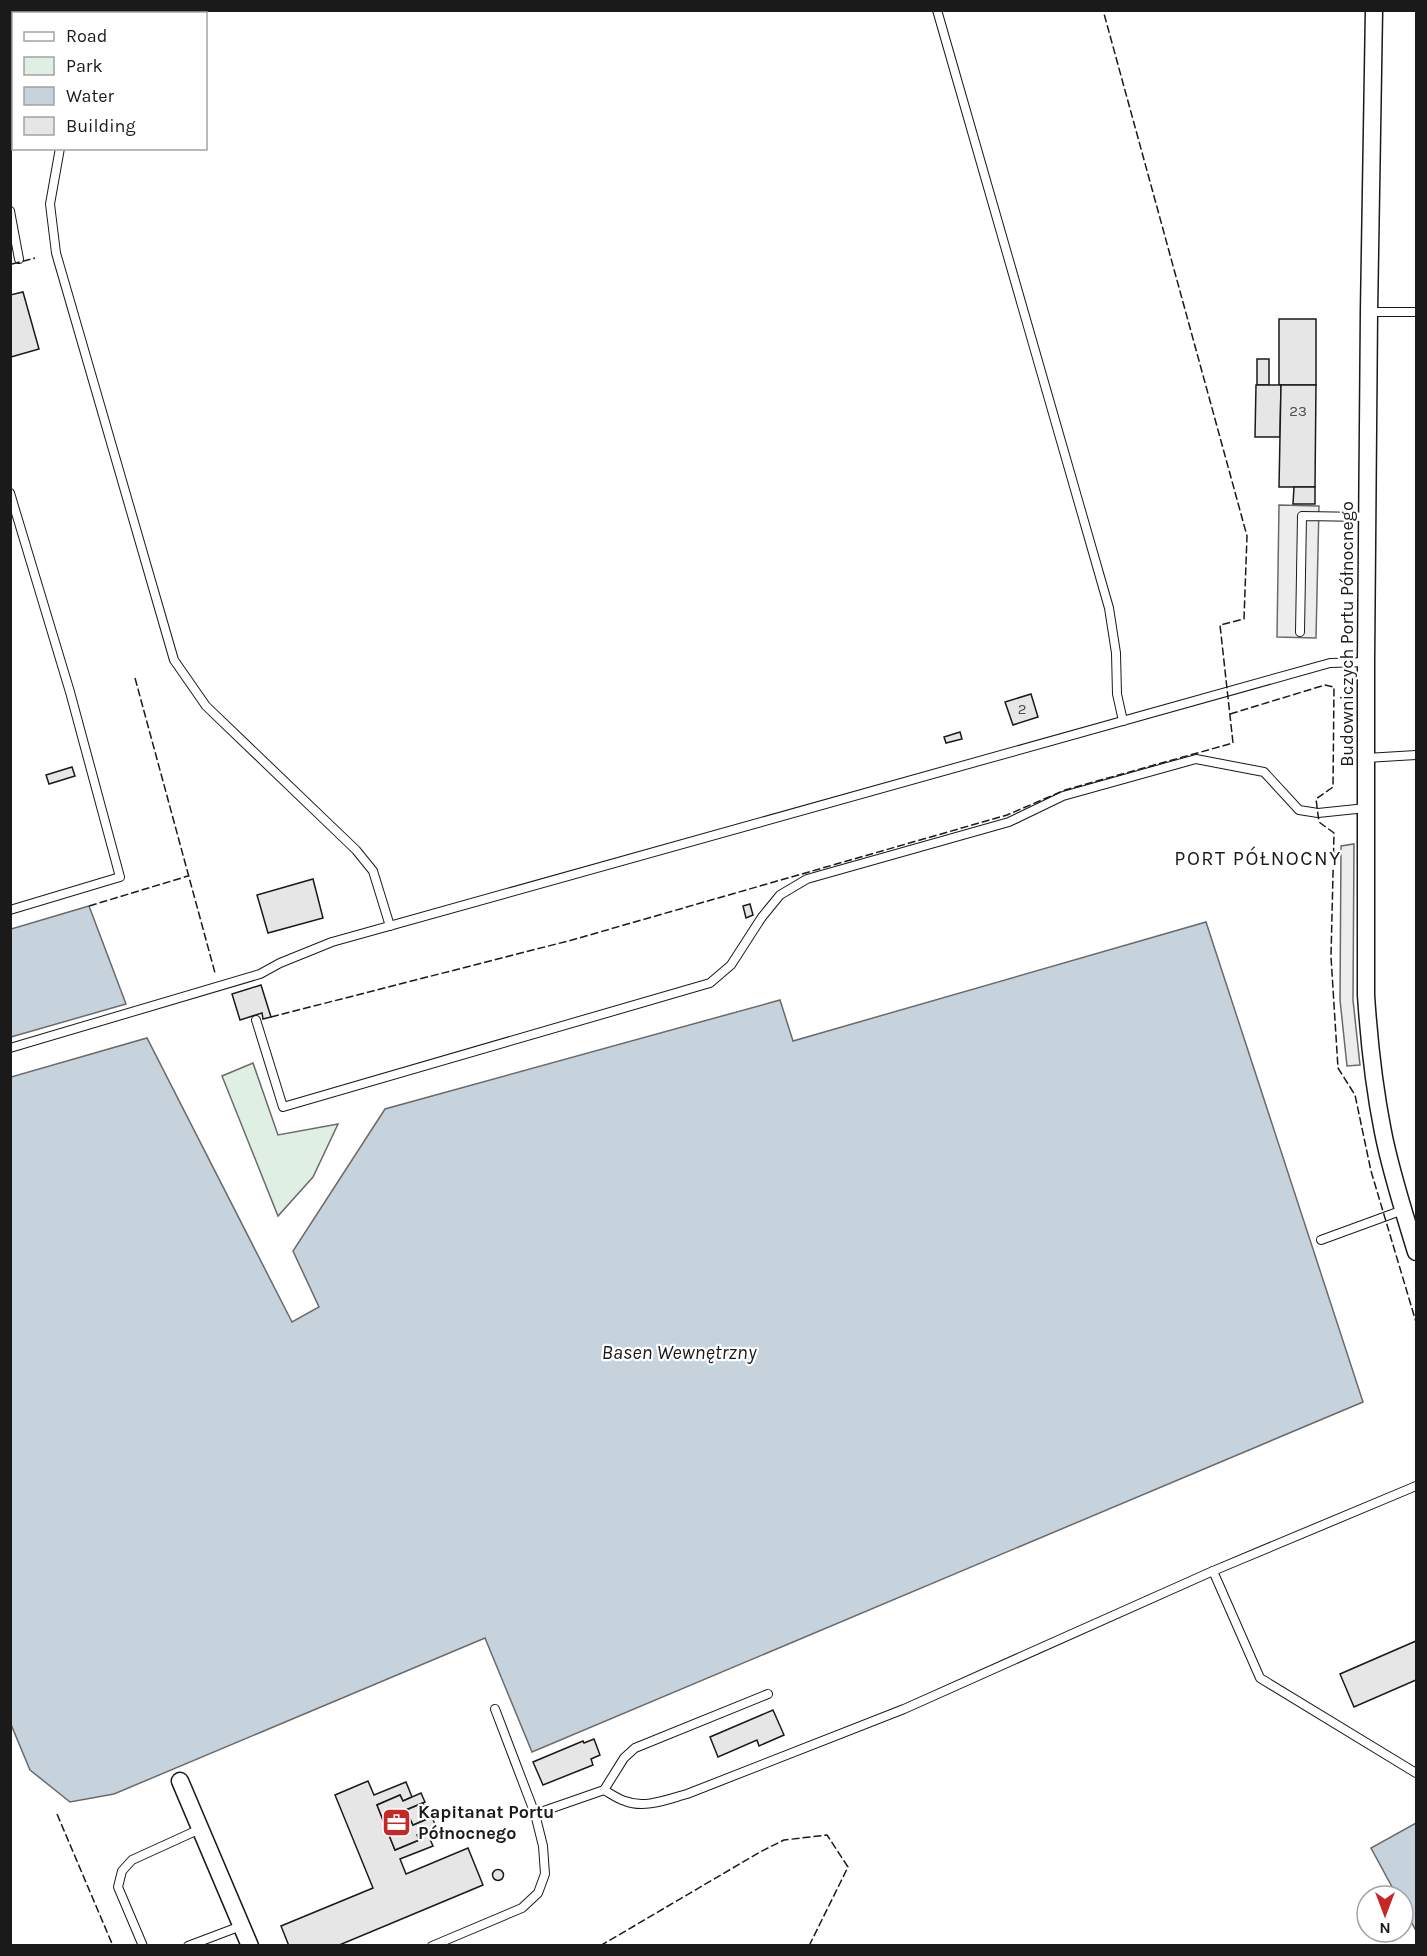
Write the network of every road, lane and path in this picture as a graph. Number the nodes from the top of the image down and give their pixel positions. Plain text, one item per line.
1 (937, 10) edge
2 (1374, 10) edge
3 (60, 150) edge
4 (10, 211) edge
5 (19, 259) dead end
6 (1369, 312) junction
7 (1416, 312) edge
8 (10, 493) edge
9 (1367, 517) junction
10 (1300, 632) dead end
11 (1366, 662) junction
12 (1123, 721) junction
13 (1416, 755) edge
14 (1366, 758) junction
15 (1366, 808) junction
16 (10, 910) edge
17 (390, 926) junction
18 (256, 1020) dead end
19 (10, 1048) edge
20 (1403, 1210) junction
21 (1321, 1240) dead end
22 (1416, 1252) edge
23 (1416, 1486) edge
24 (1213, 1571) junction
25 (768, 1694) dead end
26 (495, 1709) dead end
27 (1416, 1773) edge
28 (180, 1781) dead end
29 (604, 1790) junction
30 (535, 1814) junction
31 (200, 1829) junction
32 (241, 1926) junction
33 (143, 1946) edge
34 (188, 1946) edge
35 (250, 1946) edge
36 (432, 1946) edge

1 - 12 lane
2 - 6 street, Budowniczych Portu Północnego
3 - 17 lane
4 - 5 lane
6 - 7 lane
6 - 9 street, Budowniczych Portu Północnego
8 - 16 lane
9 - 10 lane
9 - 11 street, Budowniczych Portu Północnego
11 - 12 lane
11 - 14 street, Budowniczych Portu Północnego
12 - 17 lane
13 - 14 lane
14 - 15 street, Budowniczych Portu Północnego
15 - 18 lane
15 - 20 street, Budowniczych Portu Północnego
17 - 19 lane
20 - 21 lane
20 - 22 street, Budowniczych Portu Północnego
23 - 24 lane
24 - 27 lane
24 - 29 lane
25 - 29 lane
26 - 30 lane
28 - 31 street
29 - 30 lane
30 - 36 lane
31 - 32 street
31 - 33 lane
32 - 34 lane
32 - 35 street

